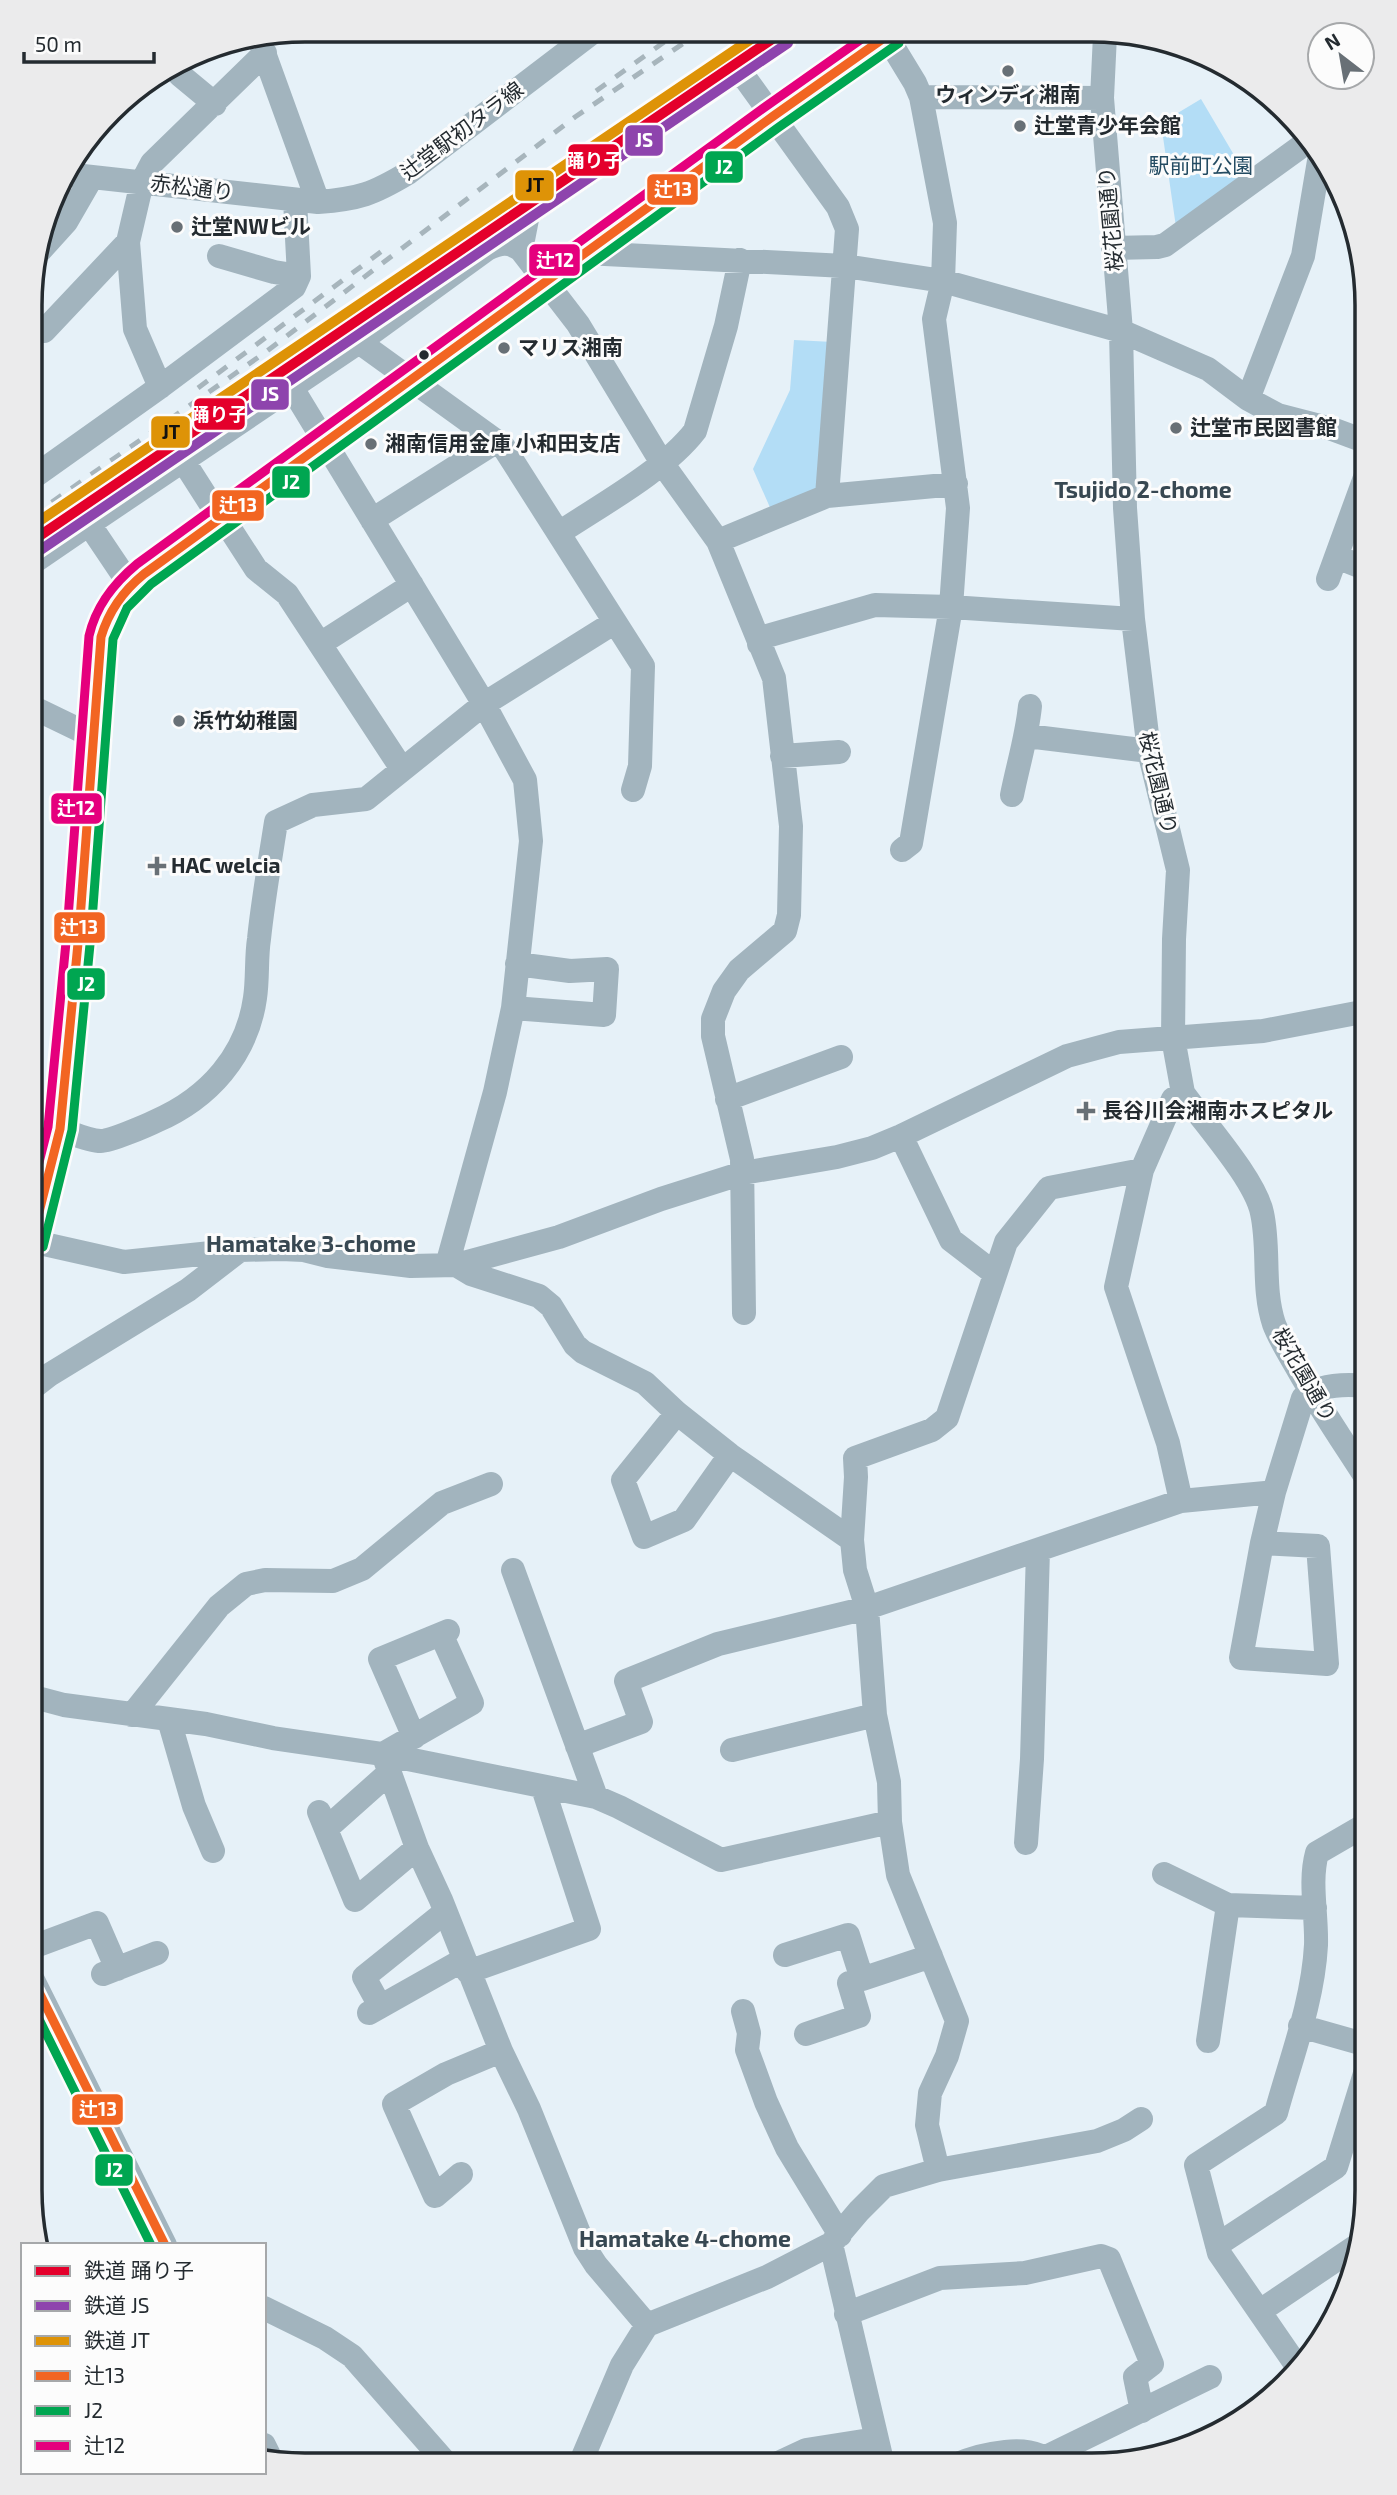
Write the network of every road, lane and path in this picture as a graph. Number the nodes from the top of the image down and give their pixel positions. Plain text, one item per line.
1 (580, 42) edge
2 (880, 42) edge
3 (894, 42) edge
4 (1105, 43) edge
5 (262, 46) edge
6 (185, 71) edge
7 (920, 97) junction
8 (1102, 98) junction
9 (215, 103) junction
10 (772, 117) junction
11 (1309, 156) edge
12 (1316, 166) edge
13 (76, 175) edge
14 (92, 177) junction
15 (142, 182) junction
16 (307, 201) junction
17 (50, 239) edge
18 (128, 242) junction
19 (1113, 248) junction
20 (520, 250) junction
21 (585, 253) junction
22 (219, 256) dead end
23 (740, 260) junction
24 (845, 266) junction
25 (299, 276) junction
26 (547, 281) junction
27 (943, 281) junction
28 (44, 331) dead end
29 (1121, 331) junction
30 (359, 342) junction
31 (410, 380) junction
32 (160, 387) junction
33 (292, 388) junction
34 (1248, 399) junction
35 (1355, 438) edge
36 (497, 441) junction
37 (324, 444) junction
38 (184, 461) junction
39 (662, 463) junction
40 (42, 471) edge
41 (956, 484) junction
42 (827, 496) junction
43 (1355, 506) edge
44 (223, 518) junction
45 (372, 520) junction
46 (89, 524) junction
47 (559, 533) junction
48 (718, 541) junction
49 (42, 556) edge
50 (1355, 569) edge
51 (130, 584) junction
52 (412, 585) junction
53 (951, 607) junction
54 (1133, 619) junction
55 (615, 622) junction
56 (320, 644) junction
57 (759, 644) junction
58 (484, 705) junction
59 (1030, 706) dead end
60 (42, 712) edge
61 (1027, 736) junction
62 (94, 737) junction
63 (1149, 751) junction
64 (839, 752) dead end
65 (782, 756) junction
66 (402, 769) junction
67 (633, 790) dead end
68 (1012, 794) dead end
69 (902, 850) dead end
70 (517, 964) junction
71 (513, 1008) junction
72 (1355, 1012) edge
73 (1173, 1038) junction
74 (841, 1056) dead end
75 (1182, 1093) junction
76 (727, 1099) junction
77 (60, 1129) junction
78 (901, 1136) junction
79 (1142, 1170) junction
80 (743, 1173) junction
81 (42, 1200) edge
82 (42, 1246) edge
83 (240, 1250) junction
84 (452, 1265) junction
85 (994, 1273) junction
86 (744, 1313) dead end
87 (42, 1382) edge
88 (1355, 1386) edge
89 (1311, 1391) junction
90 (677, 1413) junction
91 (730, 1455) junction
92 (1355, 1460) edge
93 (491, 1484) dead end
94 (1275, 1492) junction
95 (1181, 1501) junction
96 (852, 1541) junction
97 (1262, 1543) junction
98 (1038, 1550) junction
99 (513, 1570) dead end
100 (867, 1608) junction
101 (42, 1699) edge
102 (875, 1714) junction
103 (132, 1715) junction
104 (169, 1720) junction
105 (414, 1737) junction
106 (577, 1746) junction
107 (741, 1752) dead end
108 (386, 1763) junction
109 (543, 1788) junction
110 (596, 1797) junction
111 (890, 1822) junction
112 (1355, 1837) edge
113 (1026, 1843) dead end
114 (417, 1848) junction
115 (213, 1851) dead end
116 (1164, 1874) dead end
117 (1228, 1905) junction
118 (1315, 1908) junction
119 (445, 1912) junction
120 (42, 1944) edge
121 (156, 1953) dead end
122 (785, 1955) dead end
123 (931, 1956) junction
124 (465, 1966) junction
125 (862, 1979) junction
126 (42, 1999) edge
127 (743, 2011) dead end
128 (1300, 2026) junction
129 (806, 2034) dead end
130 (1208, 2041) dead end
131 (1355, 2042) edge
132 (501, 2051) junction
133 (1141, 2119) dead end
134 (1355, 2134) edge
135 (939, 2170) junction
136 (461, 2174) dead end
137 (835, 2240) junction
138 (164, 2243) edge
139 (1217, 2245) junction
140 (1348, 2252) edge
141 (266, 2309) edge
142 (1259, 2311) junction
143 (846, 2314) junction
144 (647, 2325) junction
145 (1293, 2361) edge
146 (1210, 2377) dead end
147 (1142, 2411) junction
148 (876, 2439) junction
149 (437, 2453) edge
150 (585, 2453) edge
151 (800, 2453) edge
152 (880, 2453) edge
153 (990, 2453) edge
154 (1014, 2453) edge
155 (1063, 2453) edge

1 - 16 street, 辻堂駅初タラ線
2 - 10 street
3 - 7 street
4 - 8 street, 桜花園通り
5 - 9 street
5 - 16 street
6 - 9 street
7 - 8 street
7 - 27 street
8 - 19 street, 桜花園通り
9 - 15 street
10 - 20 street
10 - 21 street
10 - 24 street
11 - 19 street
12 - 34 street
13 - 14 street, 赤松通り
14 - 15 street, 赤松通り
14 - 17 street
15 - 16 street, 赤松通り
15 - 18 street
16 - 25 street
18 - 28 street
18 - 32 street
19 - 29 street, 桜花園通り
20 - 26 street
20 - 30 street
21 - 23 street
21 - 26 street
22 - 25 street
23 - 24 street
23 - 39 street
24 - 27 street
24 - 42 street
25 - 32 street
26 - 31 street
26 - 39 street
27 - 29 street
27 - 41 street
29 - 34 street
29 - 54 street, 桜花園通り
30 - 31 street
30 - 33 street
31 - 36 street
31 - 37 street
32 - 40 street
33 - 37 street
33 - 38 street
34 - 35 street
36 - 45 street
36 - 47 street
37 - 44 street
37 - 45 street
38 - 44 street
38 - 46 street
39 - 47 street
39 - 48 street
41 - 42 street
41 - 53 street
42 - 48 street
43 - 50 street
44 - 51 street
44 - 56 street
45 - 52 street
46 - 49 street
46 - 51 street
47 - 55 street
48 - 57 street
51 - 62 street
52 - 56 street
52 - 58 street
53 - 54 street
53 - 57 street
53 - 69 street
54 - 63 street, 桜花園通り
55 - 58 street
55 - 67 street
56 - 66 street
57 - 65 street
58 - 66 street
58 - 70 street
59 - 61 street
60 - 62 street
61 - 63 street
61 - 68 street
62 - 77 street
63 - 73 street, 桜花園通り
64 - 65 street
65 - 76 street
66 - 77 street
70 - 71 street
70 - 71 street
71 - 84 street
72 - 73 street
73 - 75 street, 桜花園通り
73 - 78 street
74 - 76 street
75 - 79 street
75 - 89 street, 桜花園通り
76 - 80 street
77 - 81 street
78 - 80 street
78 - 85 street
79 - 85 street
79 - 95 street
80 - 84 street
80 - 86 street
82 - 83 street
83 - 84 street
83 - 87 street
84 - 90 street
85 - 96 street
88 - 89 street
89 - 92 street, 桜花園通り
89 - 94 street
90 - 91 street
90 - 91 street
91 - 96 street
93 - 103 street
94 - 95 street
94 - 97 street
95 - 98 street
96 - 100 street
97 - 97 street
98 - 100 street
98 - 113 street
99 - 106 street
100 - 102 street
100 - 106 street
101 - 103 street
102 - 107 street
102 - 111 street
103 - 104 street
104 - 108 street
104 - 115 street
105 - 105 street
105 - 108 street
106 - 110 street
108 - 109 street
108 - 114 street
108 - 114 street
109 - 110 street
109 - 124 street
110 - 111 street
111 - 123 street
112 - 118 street
114 - 119 street
116 - 117 street
117 - 118 street
117 - 130 street
118 - 128 street
119 - 124 street
119 - 124 street
120 - 121 street
122 - 125 street
123 - 125 street
123 - 135 street
124 - 132 street
125 - 129 street
126 - 138 street
127 - 137 street
128 - 131 street
128 - 139 street
132 - 136 street
132 - 144 street
133 - 135 street
134 - 139 street
135 - 137 street
137 - 143 street
137 - 144 street
139 - 142 street
140 - 142 street
141 - 149 street
142 - 145 street
143 - 147 street
143 - 148 street
144 - 150 street
146 - 147 street
147 - 155 street
148 - 151 street
148 - 152 street
153 - 154 street

